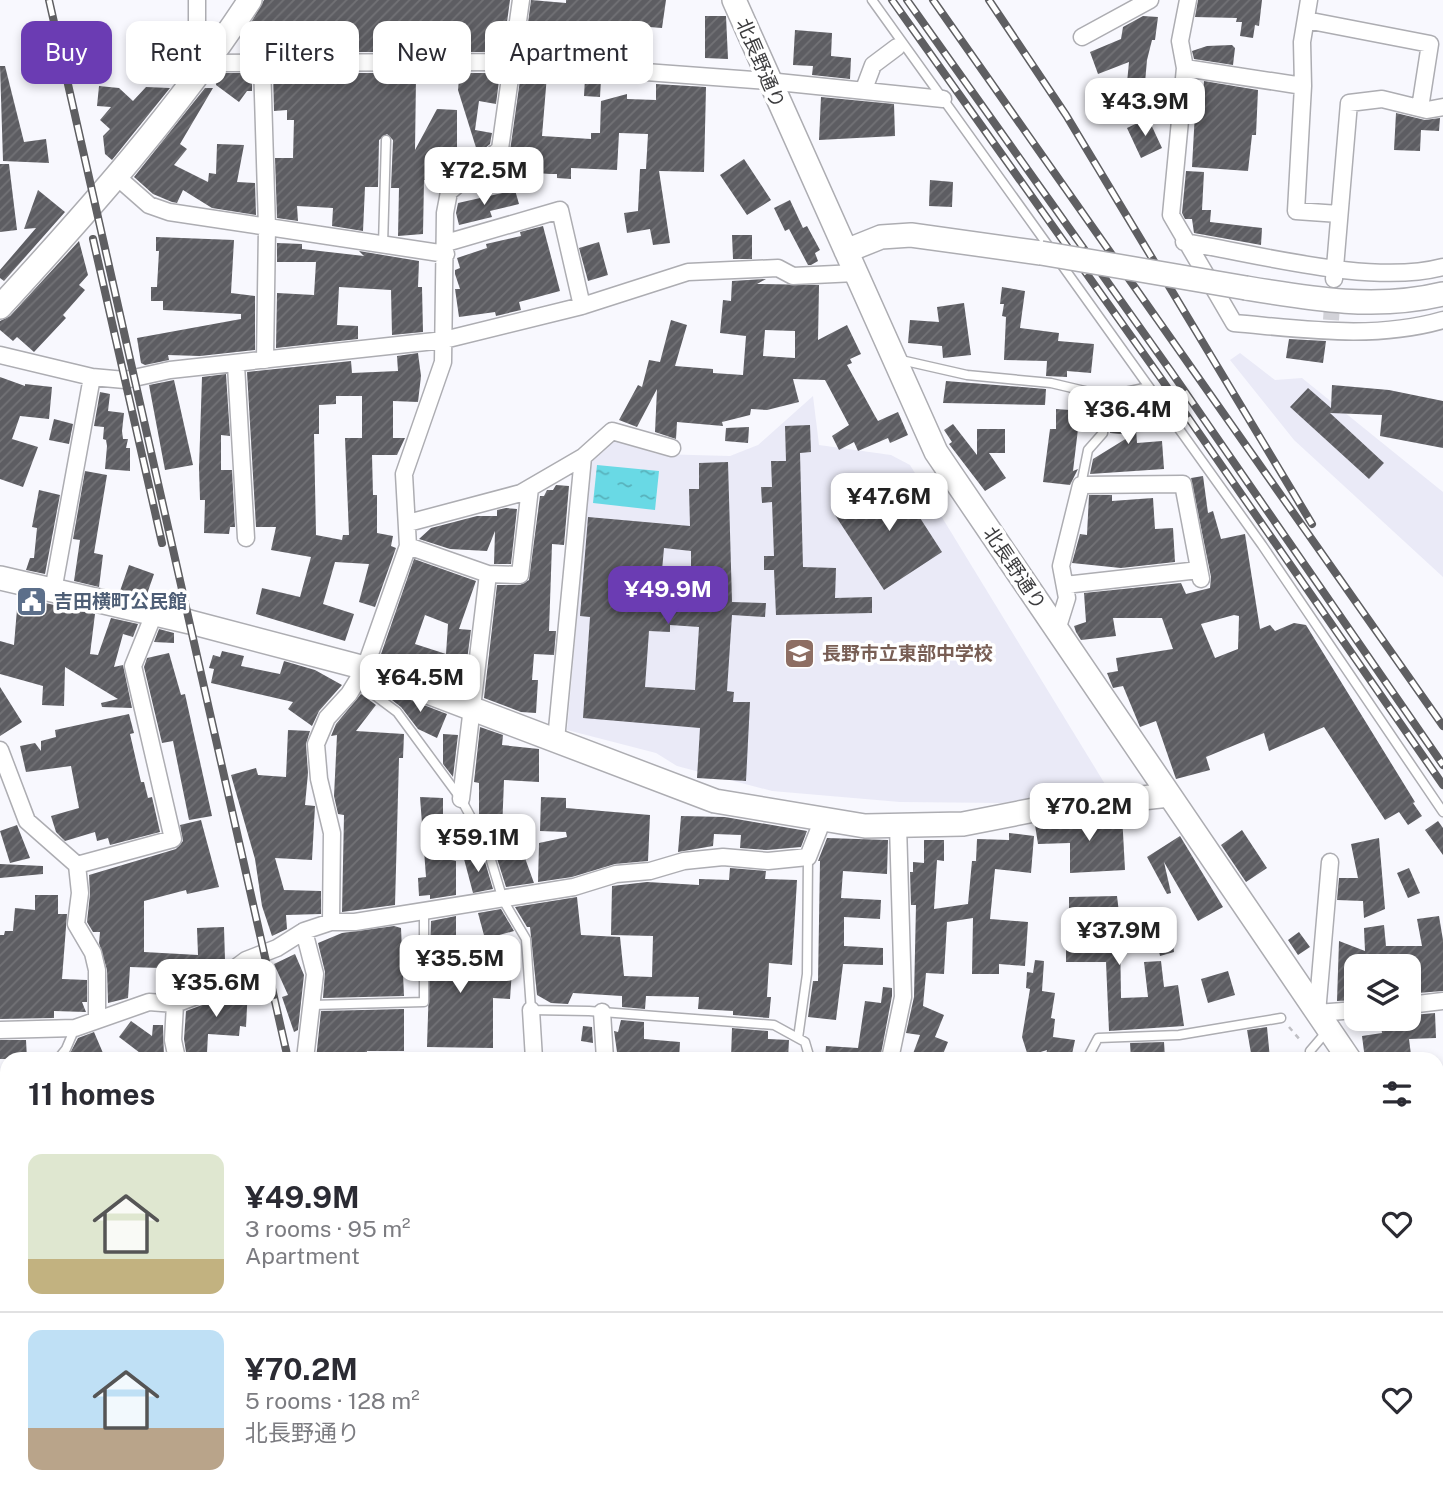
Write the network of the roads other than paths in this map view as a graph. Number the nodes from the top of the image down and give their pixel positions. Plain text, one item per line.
1 (197, 0) edge
2 (250, 0) edge
3 (521, 0) edge
4 (734, 0) edge
5 (872, 0) edge
6 (1150, 0) edge
7 (1188, 0) edge
8 (1309, 0) edge
9 (1306, 20) junction
10 (197, 21) edge
11 (517, 21) edge
12 (226, 36) edge
13 (1082, 37) dead end
14 (897, 47) dead end
15 (485, 62) edge
16 (359, 63) edge
17 (1185, 68) junction
18 (653, 73) edge
19 (768, 81) junction
20 (191, 84) edge
21 (263, 84) edge
22 (507, 84) edge
23 (1303, 86) junction
24 (864, 89) junction
25 (943, 99) junction
26 (1443, 107) edge
27 (1420, 108) junction
28 (386, 140) dead end
29 (116, 176) junction
30 (1339, 214) junction
31 (267, 227) junction
32 (1184, 242) junction
33 (383, 245) junction
34 (446, 249) junction
35 (846, 251) junction
36 (1443, 267) edge
37 (856, 273) junction
38 (1335, 274) junction
39 (1443, 294) edge
40 (2, 302) edge
41 (582, 306) junction
42 (1443, 320) edge
43 (444, 340) junction
44 (0, 355) edge
45 (894, 359) junction
46 (265, 360) junction
47 (236, 365) junction
48 (92, 377) junction
49 (1149, 387) junction
50 (1106, 396) junction
51 (672, 448) dead end
52 (583, 457) junction
53 (1081, 485) junction
54 (530, 488) junction
55 (408, 523) junction
56 (246, 538) dead end
57 (408, 546) junction
58 (488, 574) junction
59 (0, 578) edge
60 (1065, 585) junction
61 (53, 591) junction
62 (154, 614) junction
63 (1057, 630) junction
64 (361, 675) junction
65 (472, 708) junction
66 (556, 740) junction
67 (0, 750) edge
68 (1169, 795) junction
69 (461, 799) junction
70 (1443, 812) edge
71 (823, 819) junction
72 (898, 825) junction
73 (808, 858) junction
74 (1330, 862) dead end
75 (76, 865) junction
76 (503, 900) junction
77 (424, 910) junction
78 (331, 922) junction
79 (304, 931) junction
80 (1443, 1001) edge
81 (175, 1004) junction
82 (1421, 1004) edge
83 (312, 1005) junction
84 (531, 1010) junction
85 (602, 1012) junction
86 (1344, 1014) edge
87 (97, 1018) junction
88 (1281, 1018) road end
89 (1323, 1021) junction
90 (75, 1028) junction
91 (0, 1030) edge
92 (798, 1038) junction
93 (64, 1052) edge
94 (176, 1052) edge
95 (306, 1052) edge
96 (534, 1052) edge
97 (605, 1052) edge
98 (808, 1052) edge
99 (891, 1052) edge
100 (1091, 1052) edge
101 (1311, 1052) edge
102 (1344, 1052) edge

1 - 10 street
2 - 12 street
3 - 11 street
4 - 19 street, 北長野通り
5 - 25 lane
6 - 13 street
7 - 17 street
8 - 9 street
9 - 23 street
9 - 27 street
14 - 24 street
15 - 16 street
17 - 23 street
17 - 32 street
18 - 19 street
19 - 24 street
19 - 35 street, 北長野通り
20 - 29 street
21 - 31 street
22 - 34 street
23 - 30 street
24 - 25 street
25 - 49 lane
26 - 27 street
27 - 30 street
28 - 33 lane
29 - 31 street
29 - 40 street
30 - 38 street
31 - 33 street
31 - 46 street
32 - 38 street
32 - 42 street
33 - 34 street
34 - 41 street
34 - 43 street
35 - 37 street, 北長野通り
35 - 39 street, bridge
36 - 38 street
37 - 41 street
37 - 45 street, 北長野通り
41 - 43 street
43 - 46 street
43 - 55 street
44 - 48 street
45 - 50 lane
45 - 63 street, 北長野通り
46 - 47 street
47 - 48 street
47 - 56 street
48 - 61 street
49 - 50 lane
49 - 70 lane
50 - 53 lane
51 - 52 street
52 - 54 street
52 - 66 street
53 - 60 street
53 - 60 street
54 - 55 street
54 - 58 street
55 - 57 street
57 - 58 street
57 - 64 street
58 - 65 street
59 - 61 street
60 - 63 street
61 - 62 street
62 - 64 street
62 - 75 street
63 - 68 street, 北長野通り
64 - 65 street
64 - 69 lane
64 - 78 street
65 - 66 street
65 - 69 street
66 - 71 street
67 - 75 street
68 - 72 street
68 - 89 street, 北長野通り
69 - 76 lane
71 - 72 street
71 - 73 street
72 - 99 street
73 - 76 street
73 - 92 lane
74 - 89 street
75 - 87 street
76 - 77 street
76 - 84 lane
77 - 78 street
77 - 83 lane
78 - 79 street
79 - 81 street
79 - 83 street
80 - 82 street
81 - 87 street
81 - 94 street
83 - 95 street
84 - 85 lane
84 - 96 street
85 - 92 lane
85 - 97 street
86 - 89 street
87 - 90 street
88 - 100 lane
89 - 101 lane
89 - 102 street, 北長野通り
90 - 91 street
90 - 93 lane
92 - 98 lane

